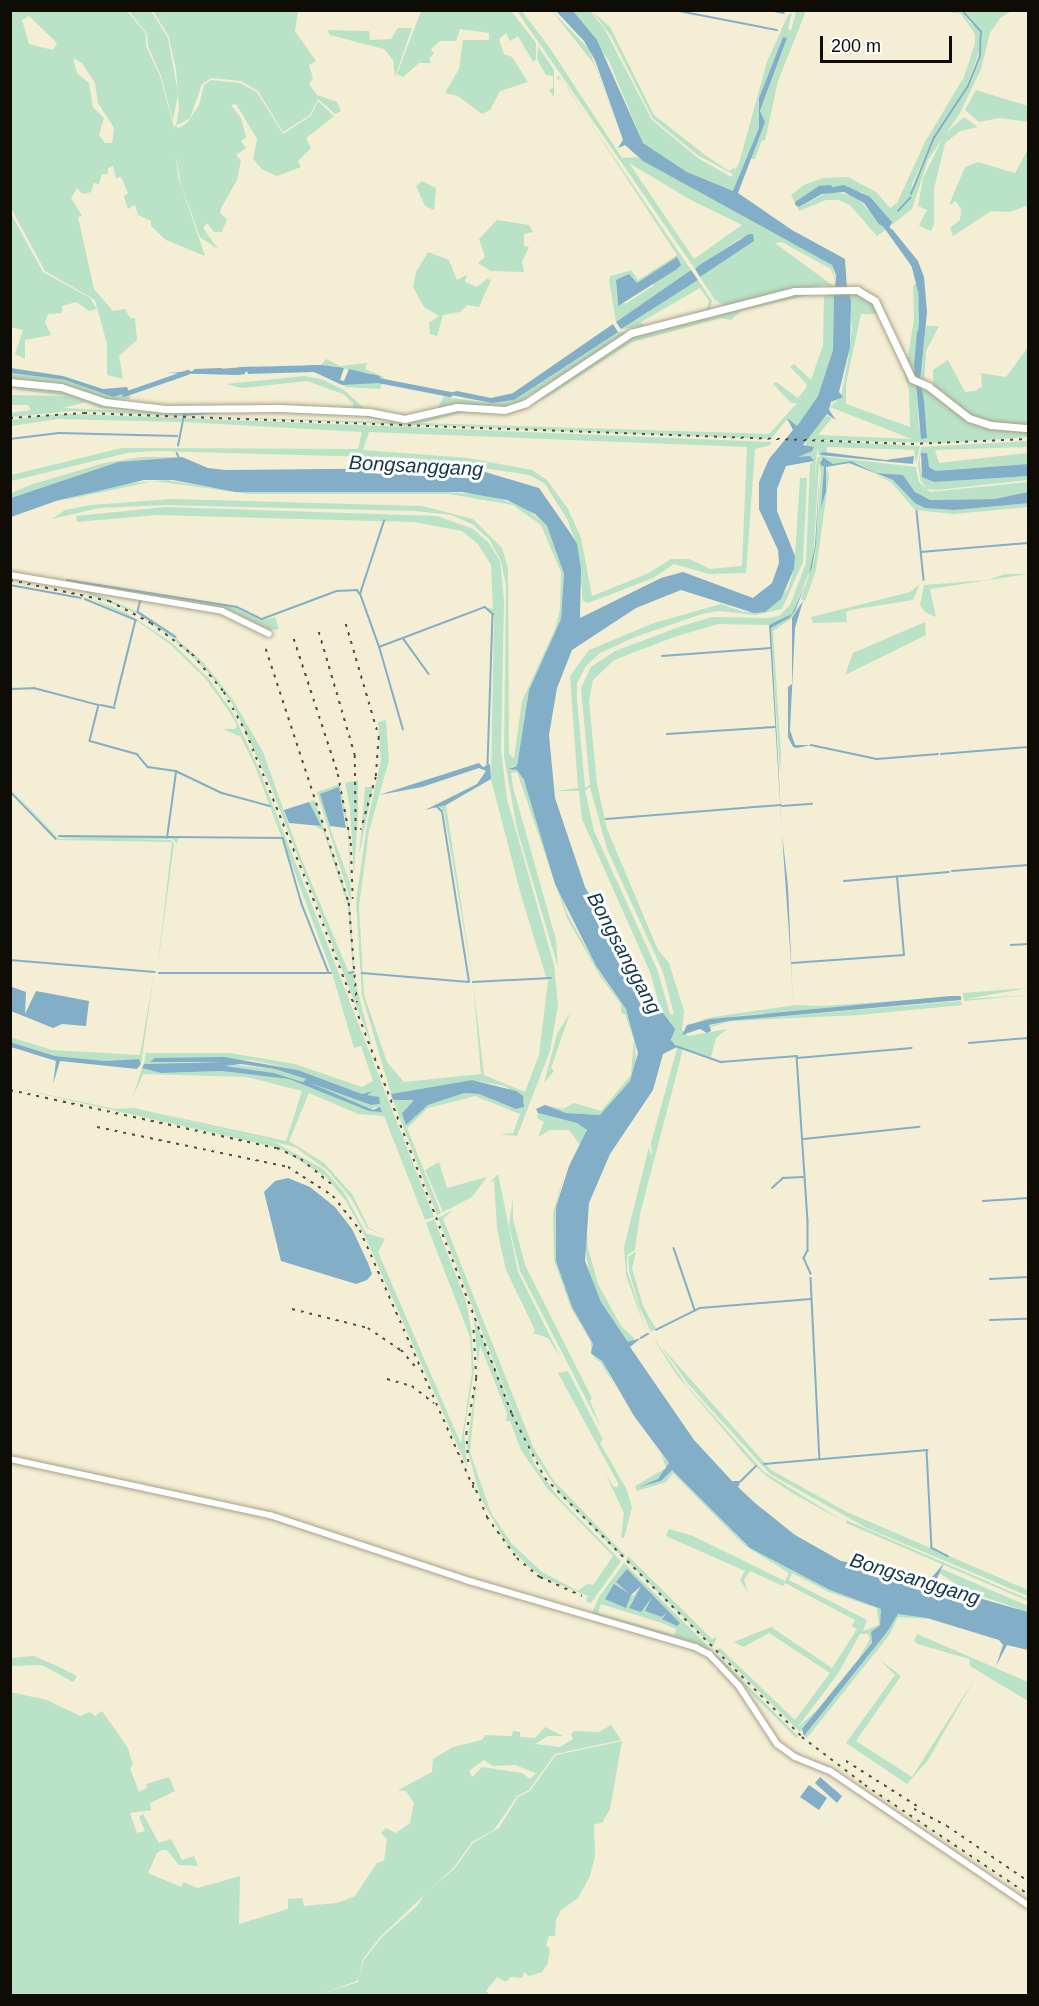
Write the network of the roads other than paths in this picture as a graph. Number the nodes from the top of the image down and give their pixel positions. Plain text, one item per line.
1 (10, 381) edge
2 (1029, 428) edge
3 (10, 574) edge
4 (269, 634) dead end
5 (10, 1459) edge
6 (1029, 1905) edge

1 - 2 main road
3 - 4 main road
5 - 6 main road

